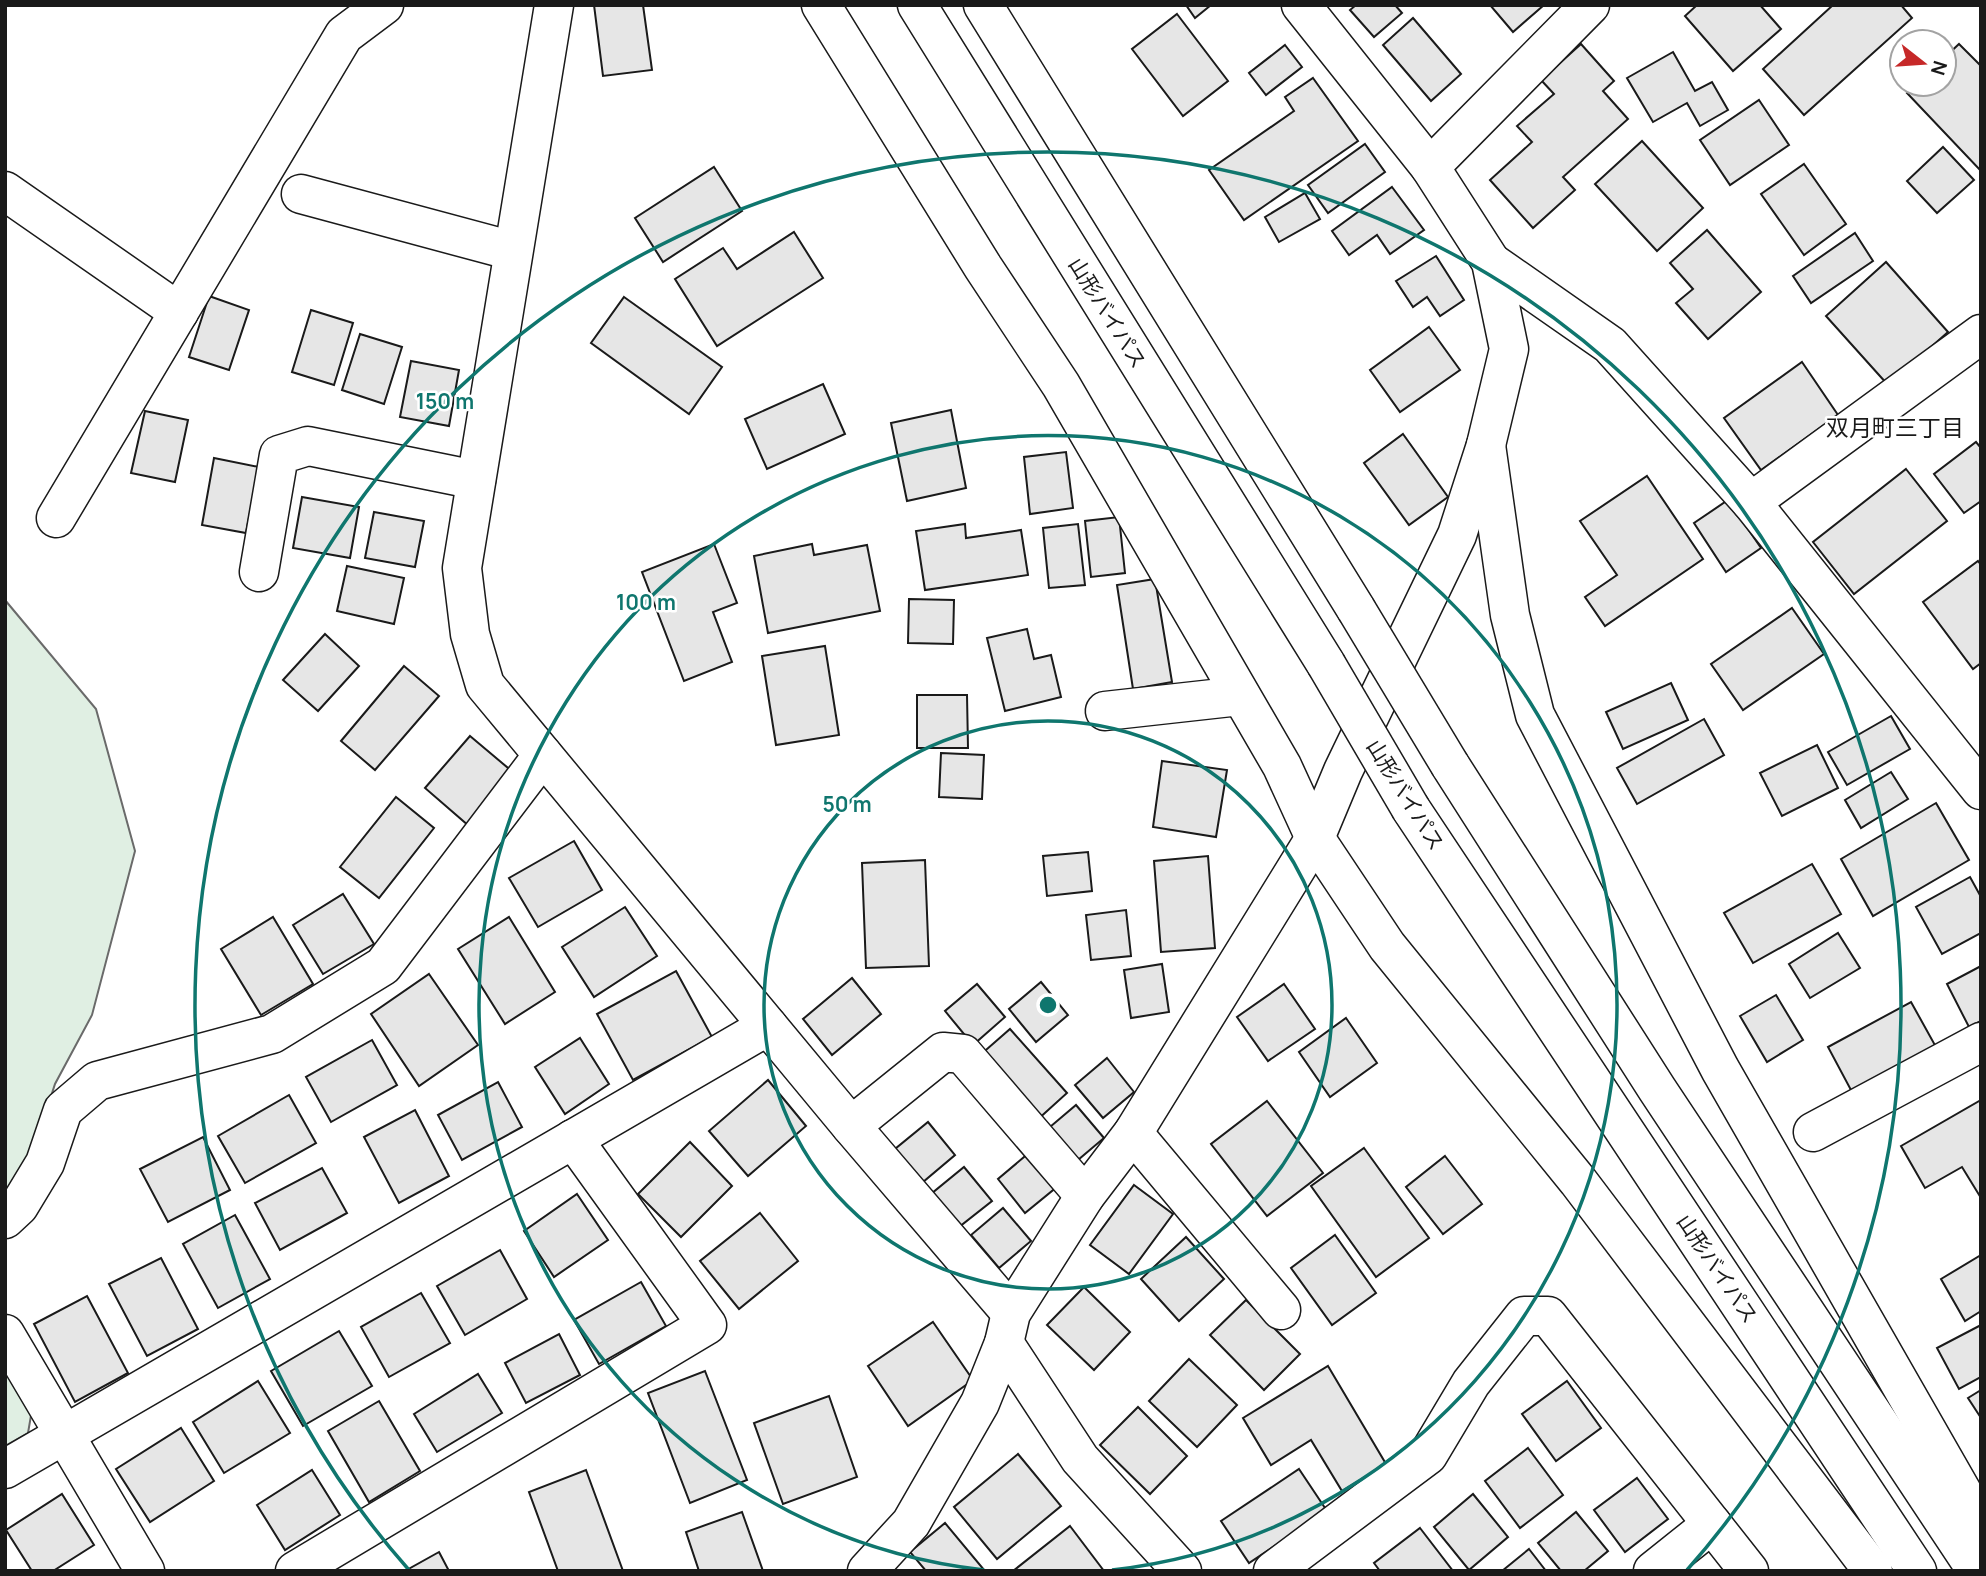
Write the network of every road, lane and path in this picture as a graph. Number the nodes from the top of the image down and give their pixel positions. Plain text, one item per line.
1 (384, 5) edge
2 (554, 5) edge
3 (821, 5) edge
4 (917, 5) edge
5 (983, 5) edge
6 (1301, 5) edge
7 (1590, 5) edge
8 (1430, 167) junction
9 (5, 191) edge
10 (301, 194) dead end
11 (513, 251) junction
12 (1491, 262) junction
13 (179, 312) junction
14 (1981, 334) edge
15 (1486, 446) junction
16 (476, 480) junction
17 (1751, 502) junction
18 (56, 518) dead end
19 (259, 572) dead end
20 (1240, 696) junction
21 (1105, 711) dead end
22 (543, 755) junction
23 (1981, 790) edge
24 (1315, 838) junction
25 (768, 1026) junction
26 (1981, 1042) edge
27 (850, 1126) junction
28 (1813, 1132) dead end
29 (1133, 1133) junction
30 (573, 1139) junction
31 (1085, 1196) junction
32 (5, 1219) edge
33 (1281, 1310) dead end
34 (1007, 1328) junction
35 (5, 1334) edge
36 (67, 1434) junction
37 (5, 1469) edge
38 (1712, 1524) junction
39 (1981, 1525) edge
40 (145, 1571) edge
41 (295, 1571) edge
42 (867, 1571) edge
43 (1182, 1571) edge
44 (1273, 1571) edge
45 (1653, 1571) edge
46 (1749, 1571) edge
47 (1873, 1571) edge
48 (1917, 1571) edge
49 (1977, 1571) edge

1 - 13 main road
2 - 11 main road
3 - 20 main road
4 - 48 main road, 山形バイパス, bridge
5 - 49 main road, bridge
6 - 8 main road
7 - 8 main road
8 - 12 main road
9 - 13 main road
10 - 11 main road
11 - 16 main road
12 - 15 main road
12 - 17 main road
13 - 18 main road
14 - 17 main road
15 - 24 main road
15 - 39 main road
16 - 19 main road
16 - 22 main road
17 - 23 main road
20 - 21 main road
20 - 24 main road
22 - 25 main road
22 - 32 main road
24 - 29 main road
24 - 47 main road
25 - 27 main road
25 - 30 main road
26 - 28 main road
27 - 31 main road
27 - 34 main road
29 - 31 main road
29 - 33 main road
30 - 36 main road
30 - 41 main road
31 - 34 main road
34 - 42 main road
34 - 43 main road
35 - 36 main road
36 - 37 main road
36 - 40 main road
38 - 44 main road
38 - 45 main road
38 - 46 main road

